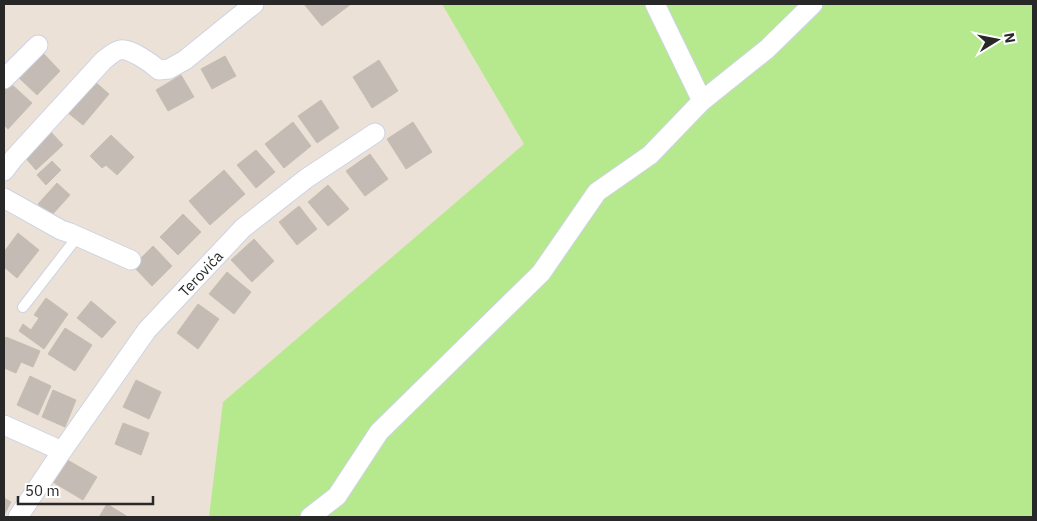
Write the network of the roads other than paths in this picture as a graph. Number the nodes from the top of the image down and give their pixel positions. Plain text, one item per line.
1 (254, 4) edge
2 (655, 4) edge
3 (813, 4) edge
4 (38, 45) dead end
5 (4, 79) edge
6 (702, 101) junction
7 (375, 133) dead end
8 (4, 171) edge
9 (4, 198) edge
10 (78, 236) junction
11 (131, 260) dead end
12 (23, 307) dead end
13 (4, 425) edge
14 (62, 451) junction
15 (18, 517) edge
16 (310, 517) edge

1 - 8 street
2 - 6 street
3 - 6 street
4 - 5 street
6 - 16 street
7 - 14 street, Terovića
9 - 10 street
10 - 11 street
10 - 12 lane
13 - 14 street
14 - 15 street, Terovića

